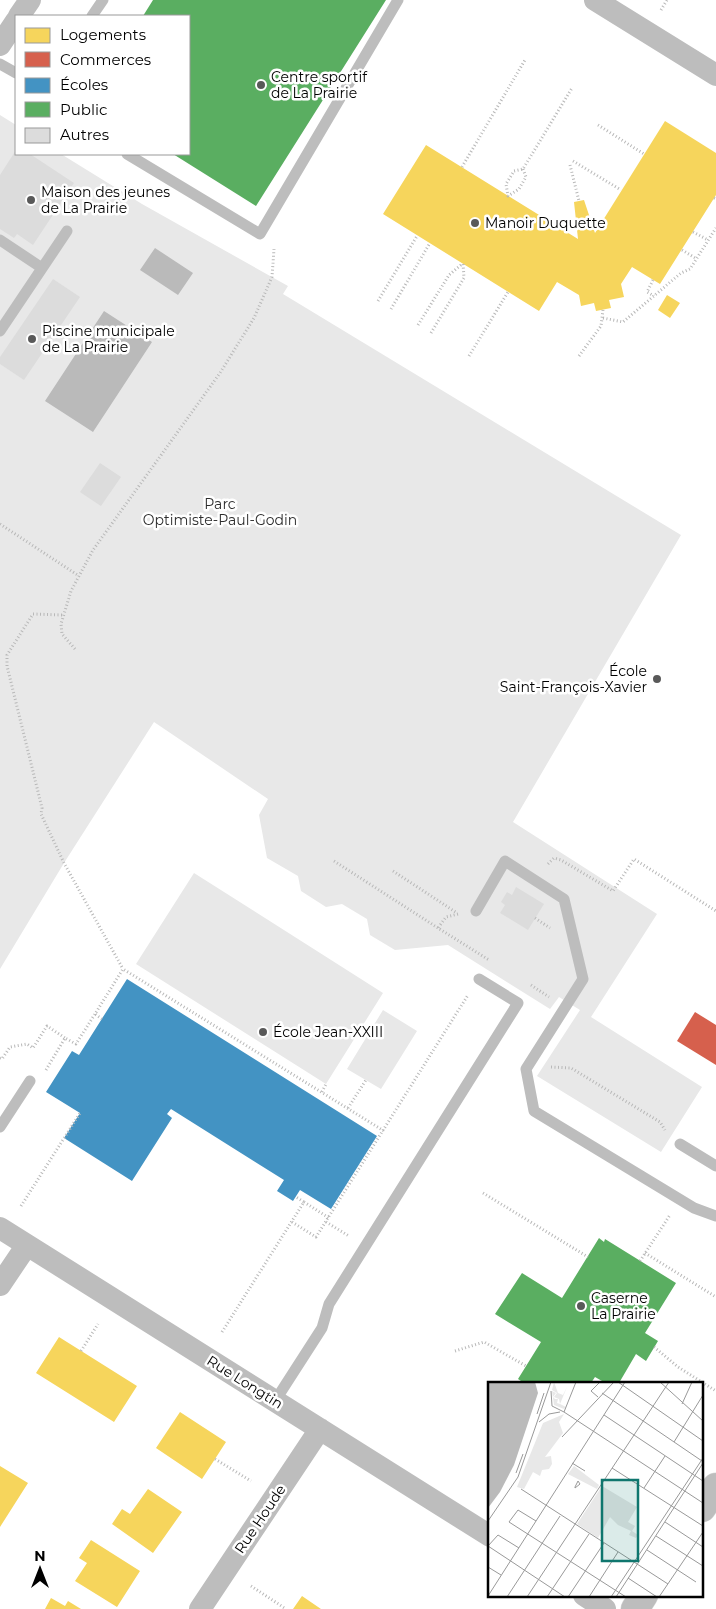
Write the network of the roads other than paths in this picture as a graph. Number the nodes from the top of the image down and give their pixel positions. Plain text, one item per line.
1 (30, 0) edge
2 (103, 0) edge
3 (398, 0) edge
4 (595, 0) edge
5 (20, 15) edge
6 (93, 15) edge
7 (15, 22) edge
8 (0, 45) edge
9 (0, 64) edge
10 (15, 72) edge
11 (716, 75) edge
12 (129, 155) edge
13 (67, 231) dead end
14 (0, 240) edge
15 (42, 268) junction
16 (0, 331) edge
17 (476, 911) dead end
18 (479, 979) road end
19 (30, 1081) road end
20 (0, 1126) edge
21 (675, 1141) road end
22 (716, 1166) edge
23 (716, 1216) edge
24 (0, 1228) edge
25 (27, 1245) junction
26 (0, 1285) edge
27 (275, 1401) junction
28 (320, 1429) junction
29 (716, 1487) edge
30 (704, 1505) edge
31 (488, 1535) edge
32 (586, 1596) edge
33 (643, 1596) edge
34 (200, 1609) edge
35 (605, 1609) edge
36 (635, 1609) edge

1 - 5 street
2 - 6 lane
3 - 12 lane
4 - 11 street
7 - 8 street
9 - 10 lane
13 - 15 lane
14 - 15 lane
15 - 16 lane
17 - 23 lane
18 - 27 lane
19 - 20 lane
21 - 22 lane
24 - 25 street, Rue Longtin
25 - 26 street
25 - 27 street, Rue Longtin
27 - 28 street, Rue Longtin
28 - 31 street, Rue Longtin
28 - 34 street, Rue Houde
29 - 30 main road
32 - 35 street
33 - 36 main road

